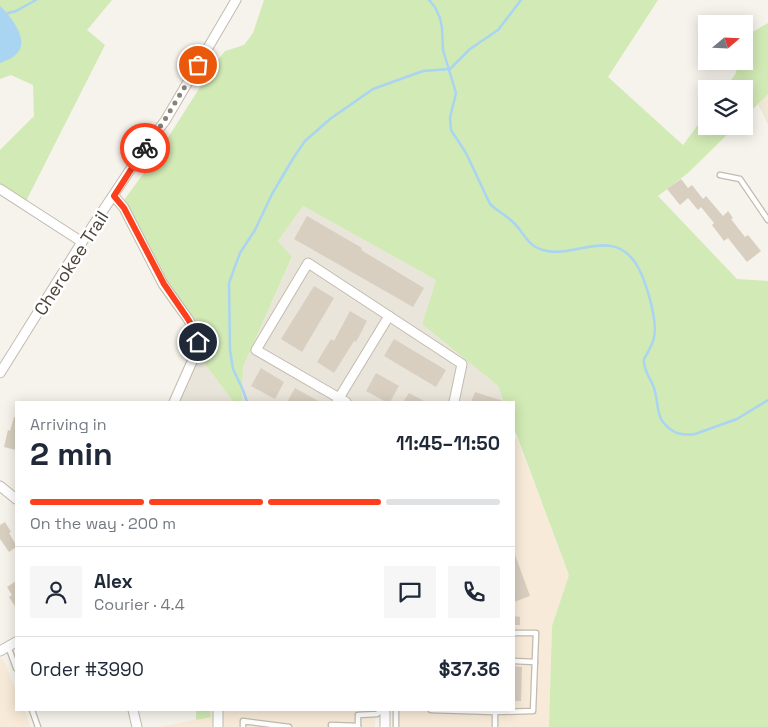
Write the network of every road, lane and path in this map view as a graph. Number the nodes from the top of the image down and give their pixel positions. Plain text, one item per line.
1 (236, 0) edge
2 (720, 175) dead end
3 (0, 189) edge
4 (114, 196) junction
5 (768, 220) edge
6 (82, 242) junction
7 (389, 316) junction
8 (0, 373) edge
9 (174, 401) edge
10 (341, 401) edge
11 (454, 401) edge
12 (0, 486) edge
13 (15, 498) edge
14 (515, 633) edge
15 (8, 646) edge
16 (515, 662) edge
17 (535, 662) junction
18 (15, 665) edge
19 (32, 711) edge
20 (133, 711) edge
21 (219, 711) edge
22 (382, 711) edge
23 (384, 711) edge
24 (396, 711) edge
25 (464, 711) edge
26 (358, 712) edge
27 (496, 712) junction
28 (331, 725) dead end
29 (358, 726) edge
30 (38, 727) edge
31 (137, 727) edge
32 (218, 727) edge
33 (243, 727) edge
34 (289, 727) edge
35 (385, 727) edge
36 (396, 727) edge
37 (495, 727) edge

1 - 4 street, Cherokee Trail
2 - 5 lane
3 - 6 street
4 - 6 street, Cherokee Trail
4 - 9 street
6 - 8 street, Cherokee Trail
7 - 10 street
7 - 10 street
7 - 11 street
12 - 13 street
14 - 17 lane
15 - 18 lane
16 - 17 lane
17 - 27 lane
19 - 30 lane
20 - 31 street
21 - 32 street
22 - 26 lane
23 - 35 street
24 - 36 lane
25 - 27 lane
26 - 29 lane
27 - 37 lane
28 - 29 lane
33 - 34 lane

